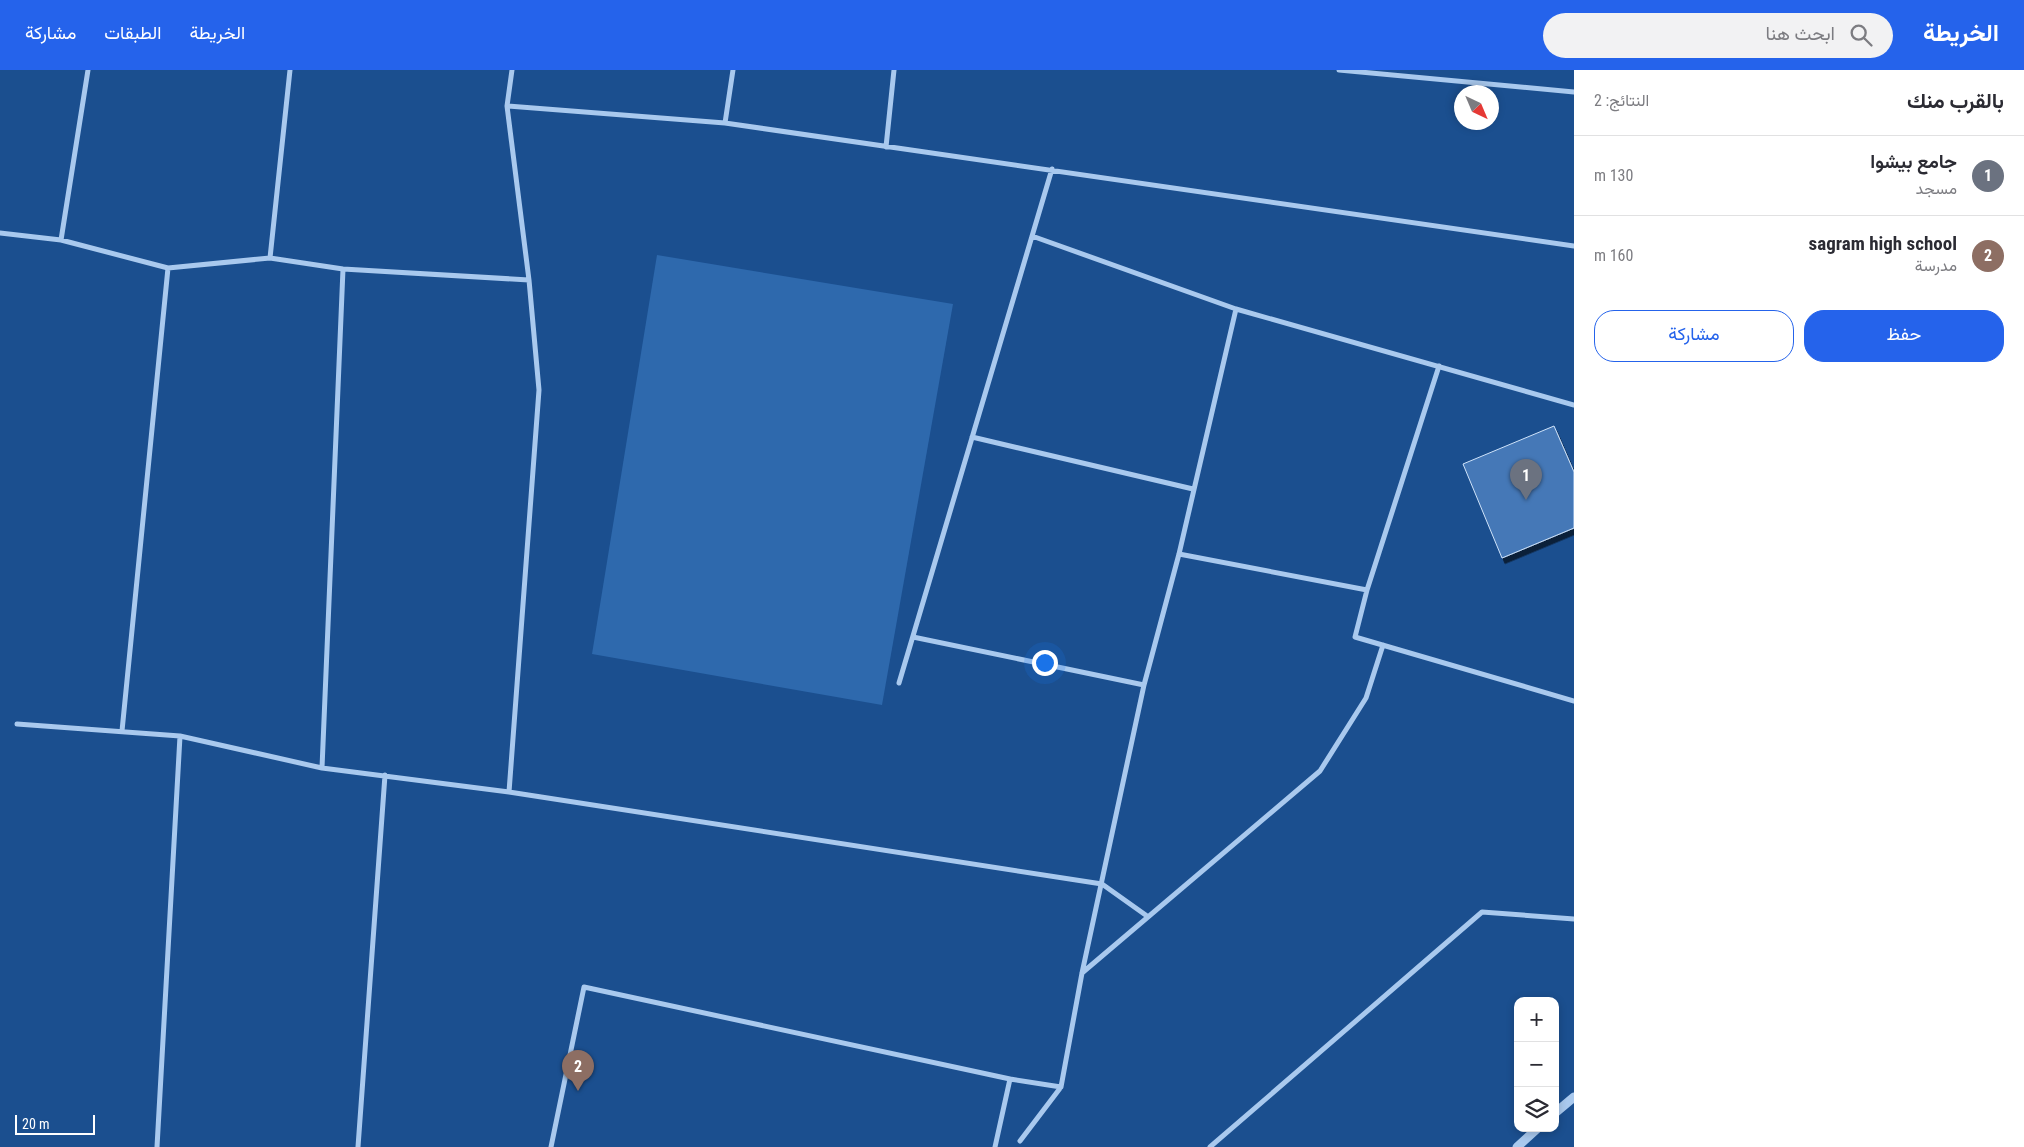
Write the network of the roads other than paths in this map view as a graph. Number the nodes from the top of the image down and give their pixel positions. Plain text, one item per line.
1 (88, 70) edge
2 (290, 70) edge
3 (512, 70) edge
4 (733, 70) edge
5 (894, 70) edge
6 (1339, 70) edge
7 (1574, 92) edge
8 (507, 106) junction
9 (725, 123) junction
10 (886, 147) junction
11 (1052, 169) junction
12 (0, 233) edge
13 (1032, 236) junction
14 (60, 240) junction
15 (1574, 246) edge
16 (270, 258) junction
17 (168, 268) junction
18 (343, 269) junction
19 (529, 280) junction
20 (1236, 309) junction
21 (1439, 366) junction
22 (1574, 405) edge
23 (972, 437) junction
24 (1193, 489) junction
25 (1179, 554) junction
26 (1367, 590) junction
27 (912, 636) junction
28 (1383, 645) junction
29 (899, 683) dead end
30 (1144, 685) junction
31 (1574, 701) edge
32 (17, 724) dead end
33 (122, 731) junction
34 (180, 736) junction
35 (322, 768) junction
36 (385, 775) junction
37 (509, 792) junction
38 (1102, 884) junction
39 (1147, 916) junction
40 (1574, 919) edge
41 (1082, 974) junction
42 (1010, 1080) junction
43 (1061, 1087) junction
44 (1574, 1097) edge
45 (1559, 1110) edge
46 (1534, 1132) edge
47 (1020, 1141) dead end
48 (157, 1147) edge
49 (358, 1147) edge
50 (551, 1147) edge
51 (995, 1147) edge
52 (1210, 1147) edge
53 (1517, 1147) edge

1 - 14 street
2 - 16 street
3 - 8 street
4 - 9 street
5 - 10 street
6 - 7 street
8 - 9 street
8 - 19 street
9 - 10 street
10 - 11 street
11 - 13 street
11 - 15 street
12 - 14 street
13 - 20 street
13 - 23 street
14 - 17 street
16 - 17 street
16 - 18 street
17 - 33 street
18 - 19 street
18 - 35 street
19 - 37 street
20 - 21 street
20 - 24 street
21 - 22 street
21 - 26 street
23 - 24 street
23 - 27 street
24 - 25 street
25 - 26 street
25 - 30 street
26 - 28 street
27 - 29 street
27 - 30 street
28 - 31 street
28 - 39 street
30 - 38 street
32 - 33 street
33 - 34 street
34 - 35 street
34 - 48 street
35 - 36 street
36 - 37 street
36 - 49 street
37 - 38 street
38 - 39 street
38 - 41 street
39 - 41 street
40 - 52 street
41 - 43 street
42 - 43 street
42 - 50 street
42 - 51 street
43 - 47 street
44 - 45 street
46 - 53 street

